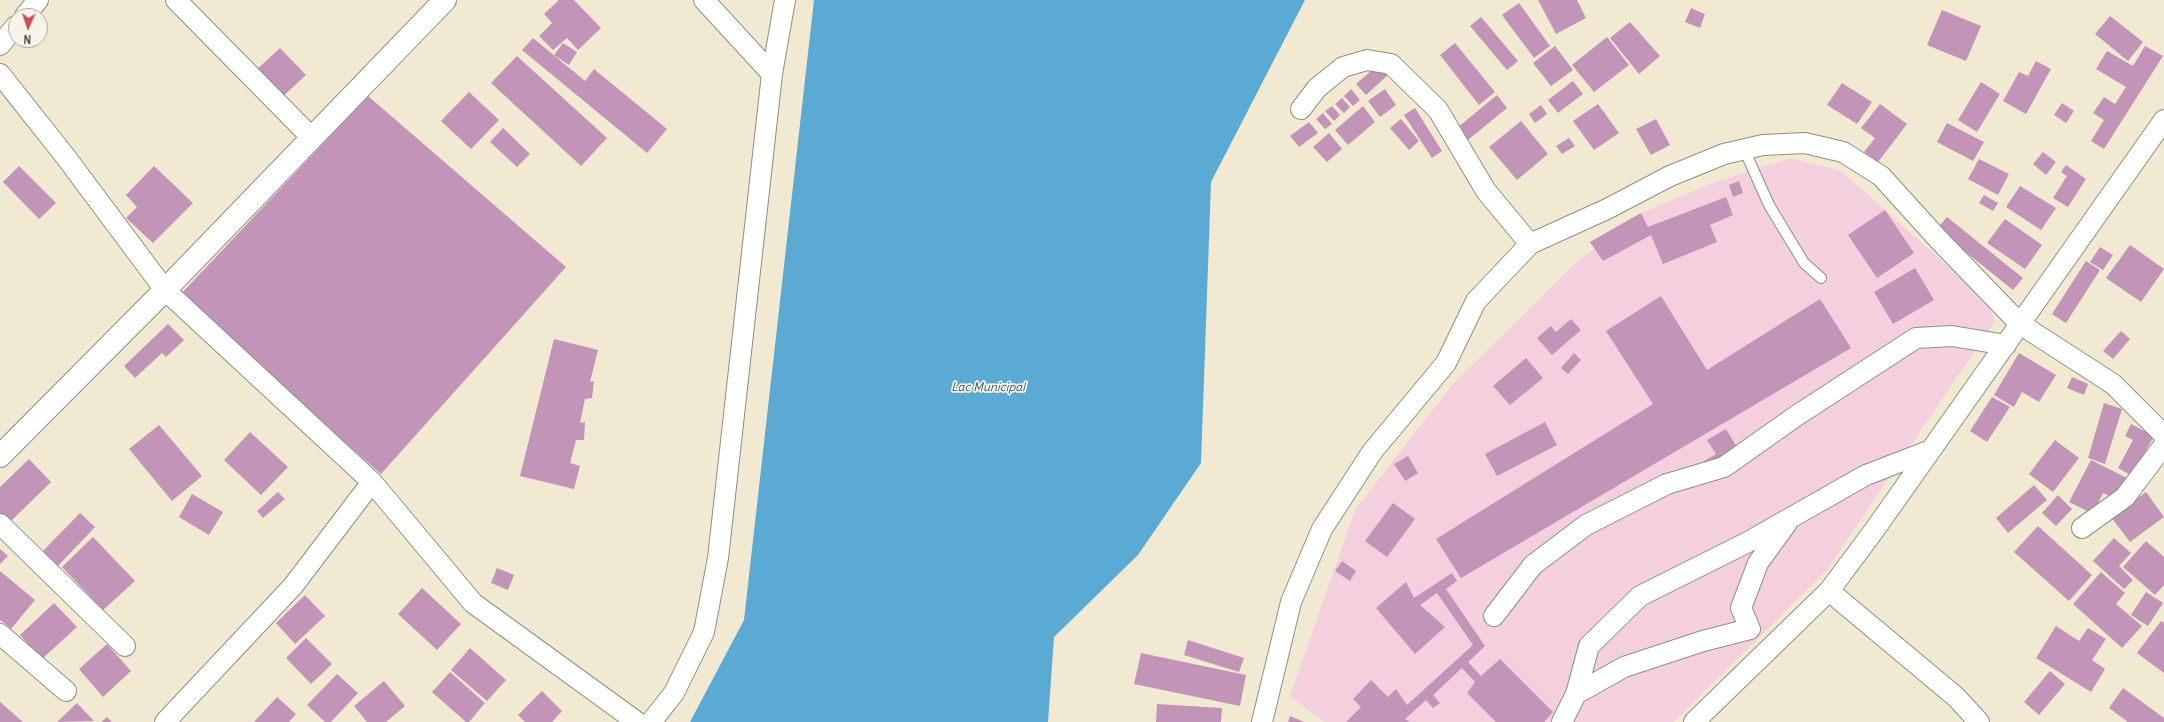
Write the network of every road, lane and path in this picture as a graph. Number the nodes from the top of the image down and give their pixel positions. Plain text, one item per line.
1 (38, 0) edge
2 (176, 0) edge
3 (445, 0) edge
4 (704, 0) edge
5 (785, 0) edge
6 (31, 8) edge
7 (8, 36) edge
8 (0, 45) edge
9 (0, 74) edge
10 (772, 74) junction
11 (1301, 109) dead end
12 (2164, 120) edge
13 (312, 138) junction
14 (1744, 149) junction
15 (1530, 244) junction
16 (1821, 278) dead end
17 (165, 290) junction
18 (2020, 324) junction
19 (2006, 345) junction
20 (2164, 435) edge
21 (2164, 445) edge
22 (1931, 450) junction
23 (0, 456) edge
24 (372, 482) junction
25 (1791, 518) junction
26 (0, 524) edge
27 (2082, 528) dead end
28 (1829, 591) junction
29 (1494, 616) dead end
30 (0, 634) edge
31 (125, 646) dead end
32 (66, 691) dead end
33 (1576, 694) junction
34 (165, 722) edge
35 (637, 722) edge
36 (651, 722) edge
37 (1262, 722) edge
38 (1562, 722) edge
39 (1694, 722) edge
40 (1979, 722) edge

1 - 6 street
2 - 13 street
3 - 13 street
4 - 10 street
5 - 10 street
7 - 8 street
9 - 17 street
10 - 36 street
11 - 15 street
12 - 18 street
13 - 17 street
14 - 15 street
14 - 16 lane
14 - 18 street
15 - 37 street
17 - 23 street
17 - 24 street
18 - 19 street
18 - 20 street
19 - 22 street
19 - 29 street
21 - 27 street
22 - 25 street
22 - 28 street
24 - 34 street
24 - 35 street
25 - 33 street
25 - 33 street
26 - 31 street
28 - 39 street
28 - 40 street
30 - 32 street
33 - 38 street

